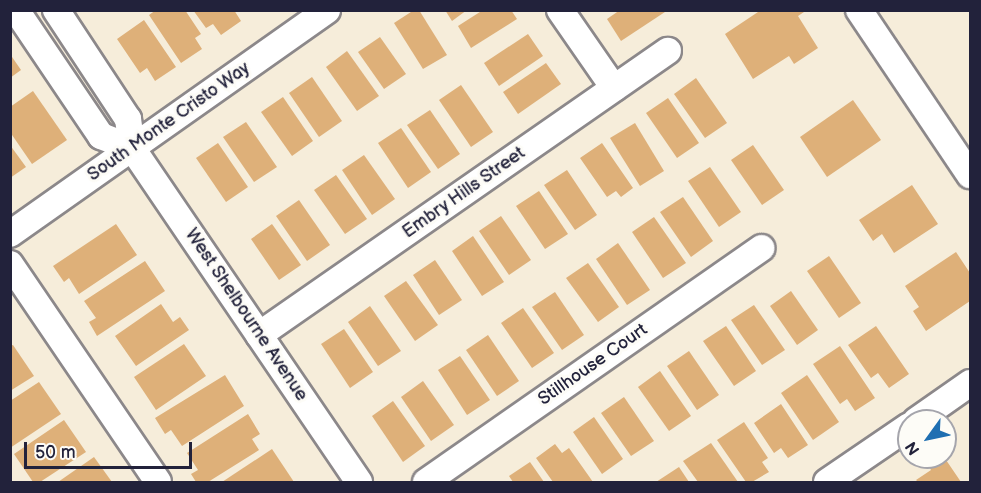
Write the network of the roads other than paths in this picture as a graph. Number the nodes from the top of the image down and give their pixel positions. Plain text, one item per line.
1 (16, 10) edge
2 (56, 10) edge
3 (327, 10) edge
4 (560, 10) edge
5 (859, 10) edge
6 (668, 51) dead end
7 (614, 88) junction
8 (132, 148) junction
9 (970, 176) edge
10 (10, 234) edge
11 (761, 248) dead end
12 (10, 264) edge
13 (259, 335) junction
14 (970, 383) edge
15 (933, 409) edge
16 (897, 434) edge
17 (158, 483) edge
18 (359, 483) edge
19 (426, 483) edge
20 (827, 483) edge

1 - 8 street
2 - 8 street, West Shelbourne Avenue
3 - 8 street, South Monte Cristo Way
4 - 7 street
5 - 9 street
6 - 7 street, Embry Hills Street
7 - 13 street, Embry Hills Street
8 - 10 street, South Monte Cristo Way
8 - 13 street, West Shelbourne Avenue
11 - 19 street, Stillhouse Court
12 - 17 street
13 - 18 street, West Shelbourne Avenue
14 - 15 street
16 - 20 street

